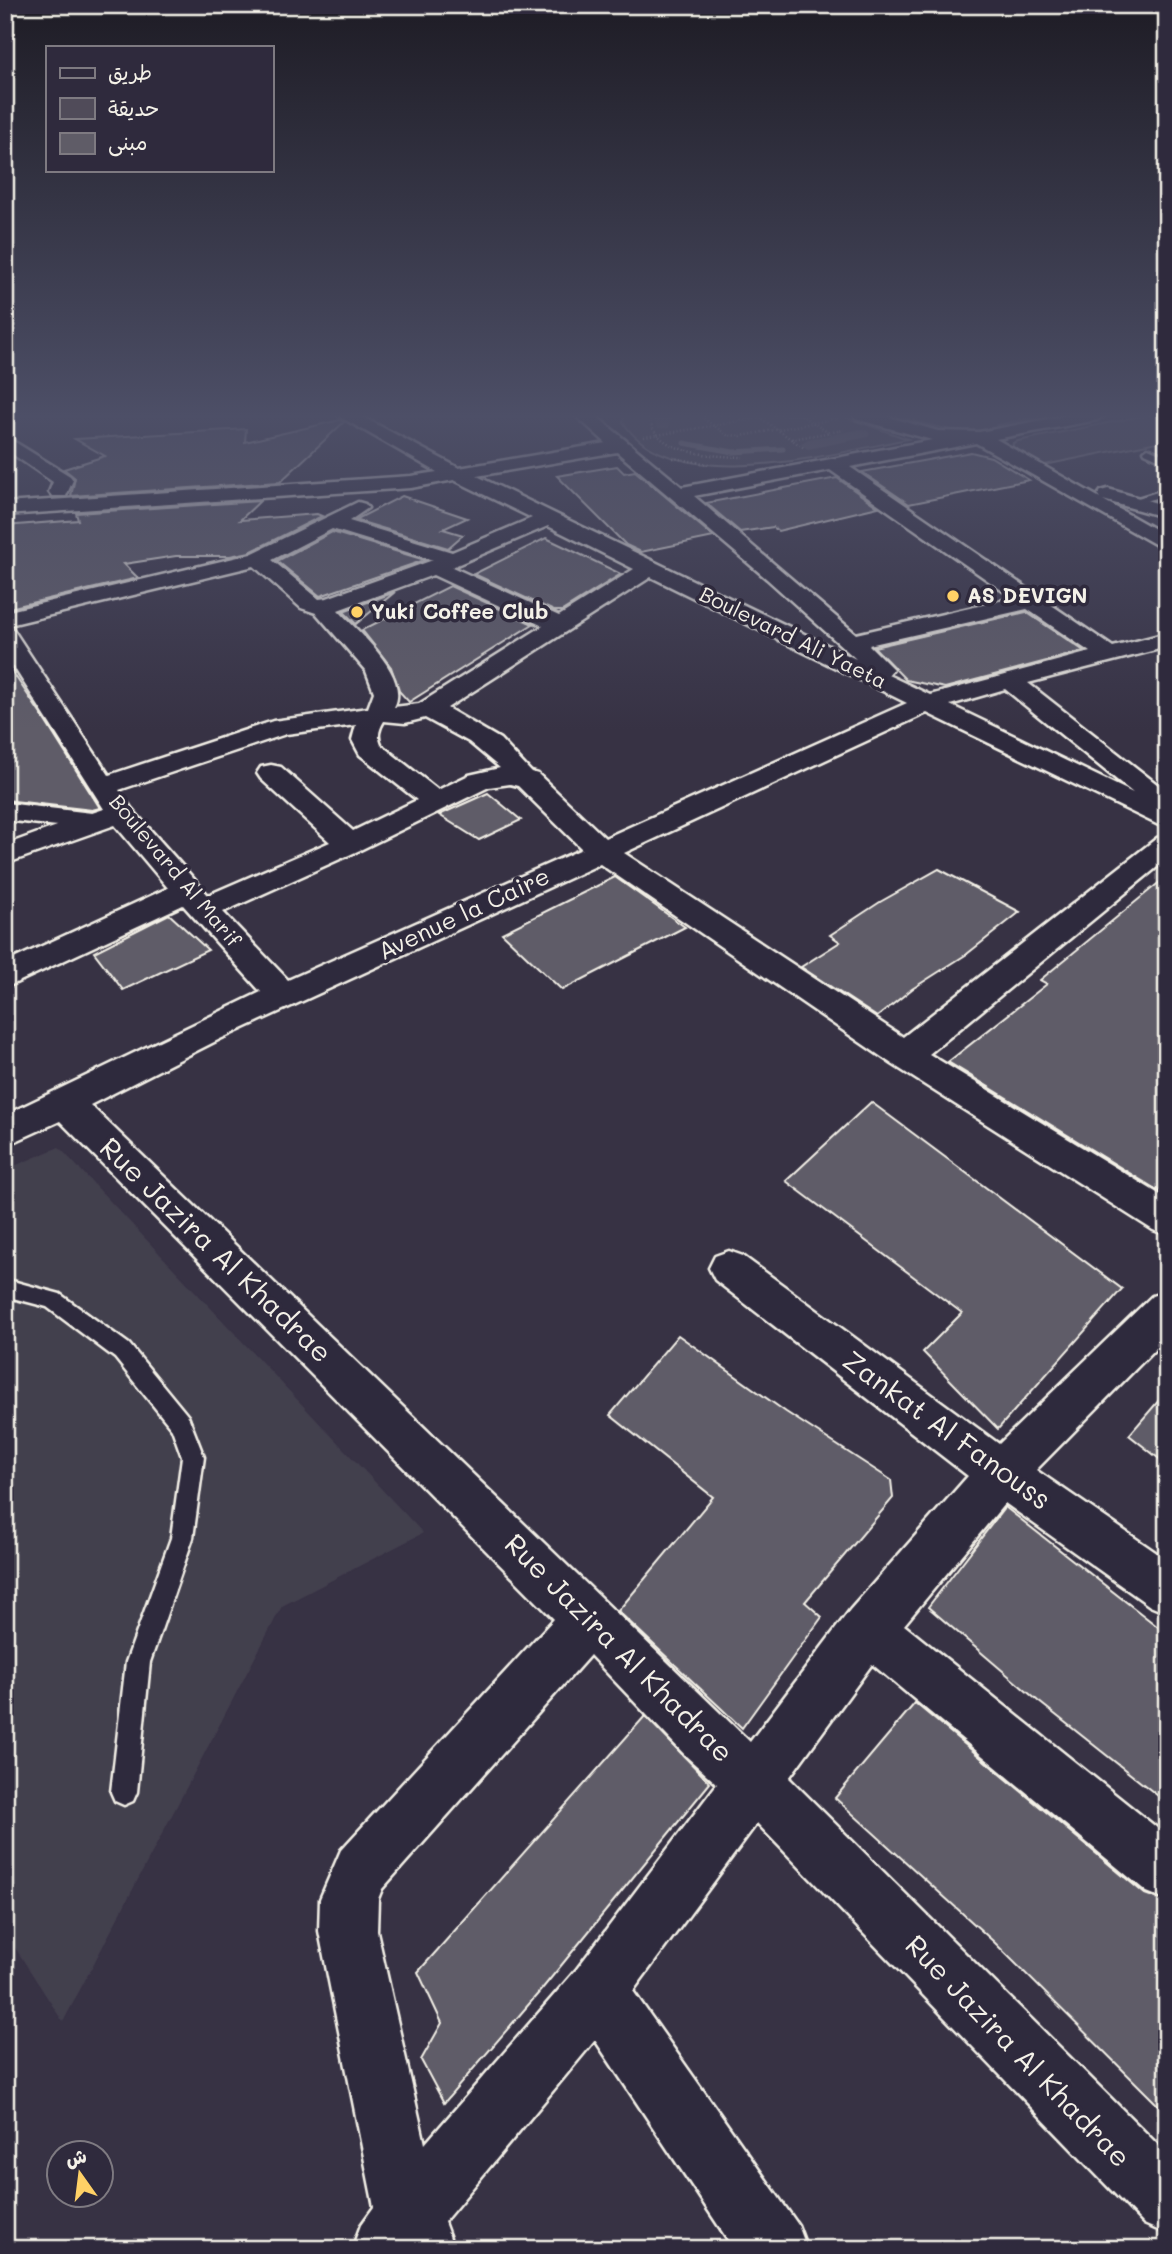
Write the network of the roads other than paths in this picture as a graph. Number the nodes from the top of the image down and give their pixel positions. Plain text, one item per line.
1 (339, 520) edge
2 (545, 520) edge
3 (554, 520) edge
4 (711, 520) edge
5 (915, 520) edge
6 (1124, 520) edge
7 (334, 523) junction
8 (1167, 545) edge
9 (258, 559) junction
10 (444, 563) junction
11 (651, 568) junction
12 (1031, 601) junction
13 (322, 606) junction
14 (5, 619) edge
15 (560, 625) junction
16 (852, 642) junction
17 (1164, 644) edge
18 (10, 651) edge
19 (1109, 655) junction
20 (1009, 680) junction
21 (920, 702) junction
22 (428, 709) junction
23 (377, 714) junction
24 (271, 773) dead end
25 (520, 776) junction
26 (103, 786) junction
27 (436, 802) junction
28 (1167, 806) edge
29 (5, 811) edge
30 (107, 818) junction
31 (1167, 820) edge
32 (350, 844) junction
33 (1167, 844) edge
34 (601, 852) junction
35 (5, 855) edge
36 (195, 900) junction
37 (5, 977) edge
38 (284, 996) junction
39 (904, 1055) junction
40 (65, 1102) junction
41 (5, 1132) edge
42 (1167, 1219) edge
43 (729, 1268) dead end
44 (5, 1287) edge
45 (1167, 1309) edge
46 (1001, 1473) junction
47 (1167, 1589) edge
48 (589, 1618) junction
49 (868, 1628) junction
50 (755, 1782) junction
51 (124, 1792) dead end
52 (1167, 1872) edge
53 (597, 1990) junction
54 (1167, 2201) edge
55 (405, 2237) edge
56 (774, 2249) edge

1 - 7 street
2 - 10 street
3 - 11 street, Boulevard Ali Yaeta
4 - 16 street
5 - 12 street
6 - 8 street
7 - 9 street
7 - 10 street
9 - 13 street
9 - 14 street
10 - 13 street
10 - 15 street
11 - 15 street
11 - 21 street, Boulevard Ali Yaeta
12 - 16 street
12 - 19 street
13 - 23 street
15 - 22 street
16 - 21 street
17 - 19 street, Avenue la Caire
18 - 26 street, Boulevard Al Marif
19 - 20 street, Avenue la Caire
20 - 21 street, Avenue la Caire
20 - 28 street
21 - 31 street, Boulevard Ali Yaeta
21 - 34 street, Avenue la Caire
22 - 23 street
22 - 25 street
23 - 26 street
23 - 27 street
24 - 32 street
25 - 27 street
25 - 34 street
26 - 30 street, Boulevard Al Marif
27 - 32 street
29 - 30 street
30 - 35 street
30 - 36 street, Boulevard Al Marif
32 - 36 street
33 - 39 street
34 - 38 street, Avenue la Caire
34 - 39 street
36 - 37 street
36 - 38 street, Boulevard Al Marif
38 - 40 street, Avenue la Caire
39 - 42 street
40 - 41 street, Avenue la Caire
40 - 48 street, Rue Jazira Al Khadrae
43 - 46 street, Zankat Al Fanouss
44 - 51 lane
45 - 46 street
46 - 47 street, Zankat Al Fanouss
46 - 49 street
48 - 50 street, Rue Jazira Al Khadrae
48 - 55 street
49 - 50 street
49 - 52 street
50 - 53 street
50 - 54 street, Rue Jazira Al Khadrae
53 - 55 street
53 - 56 street

